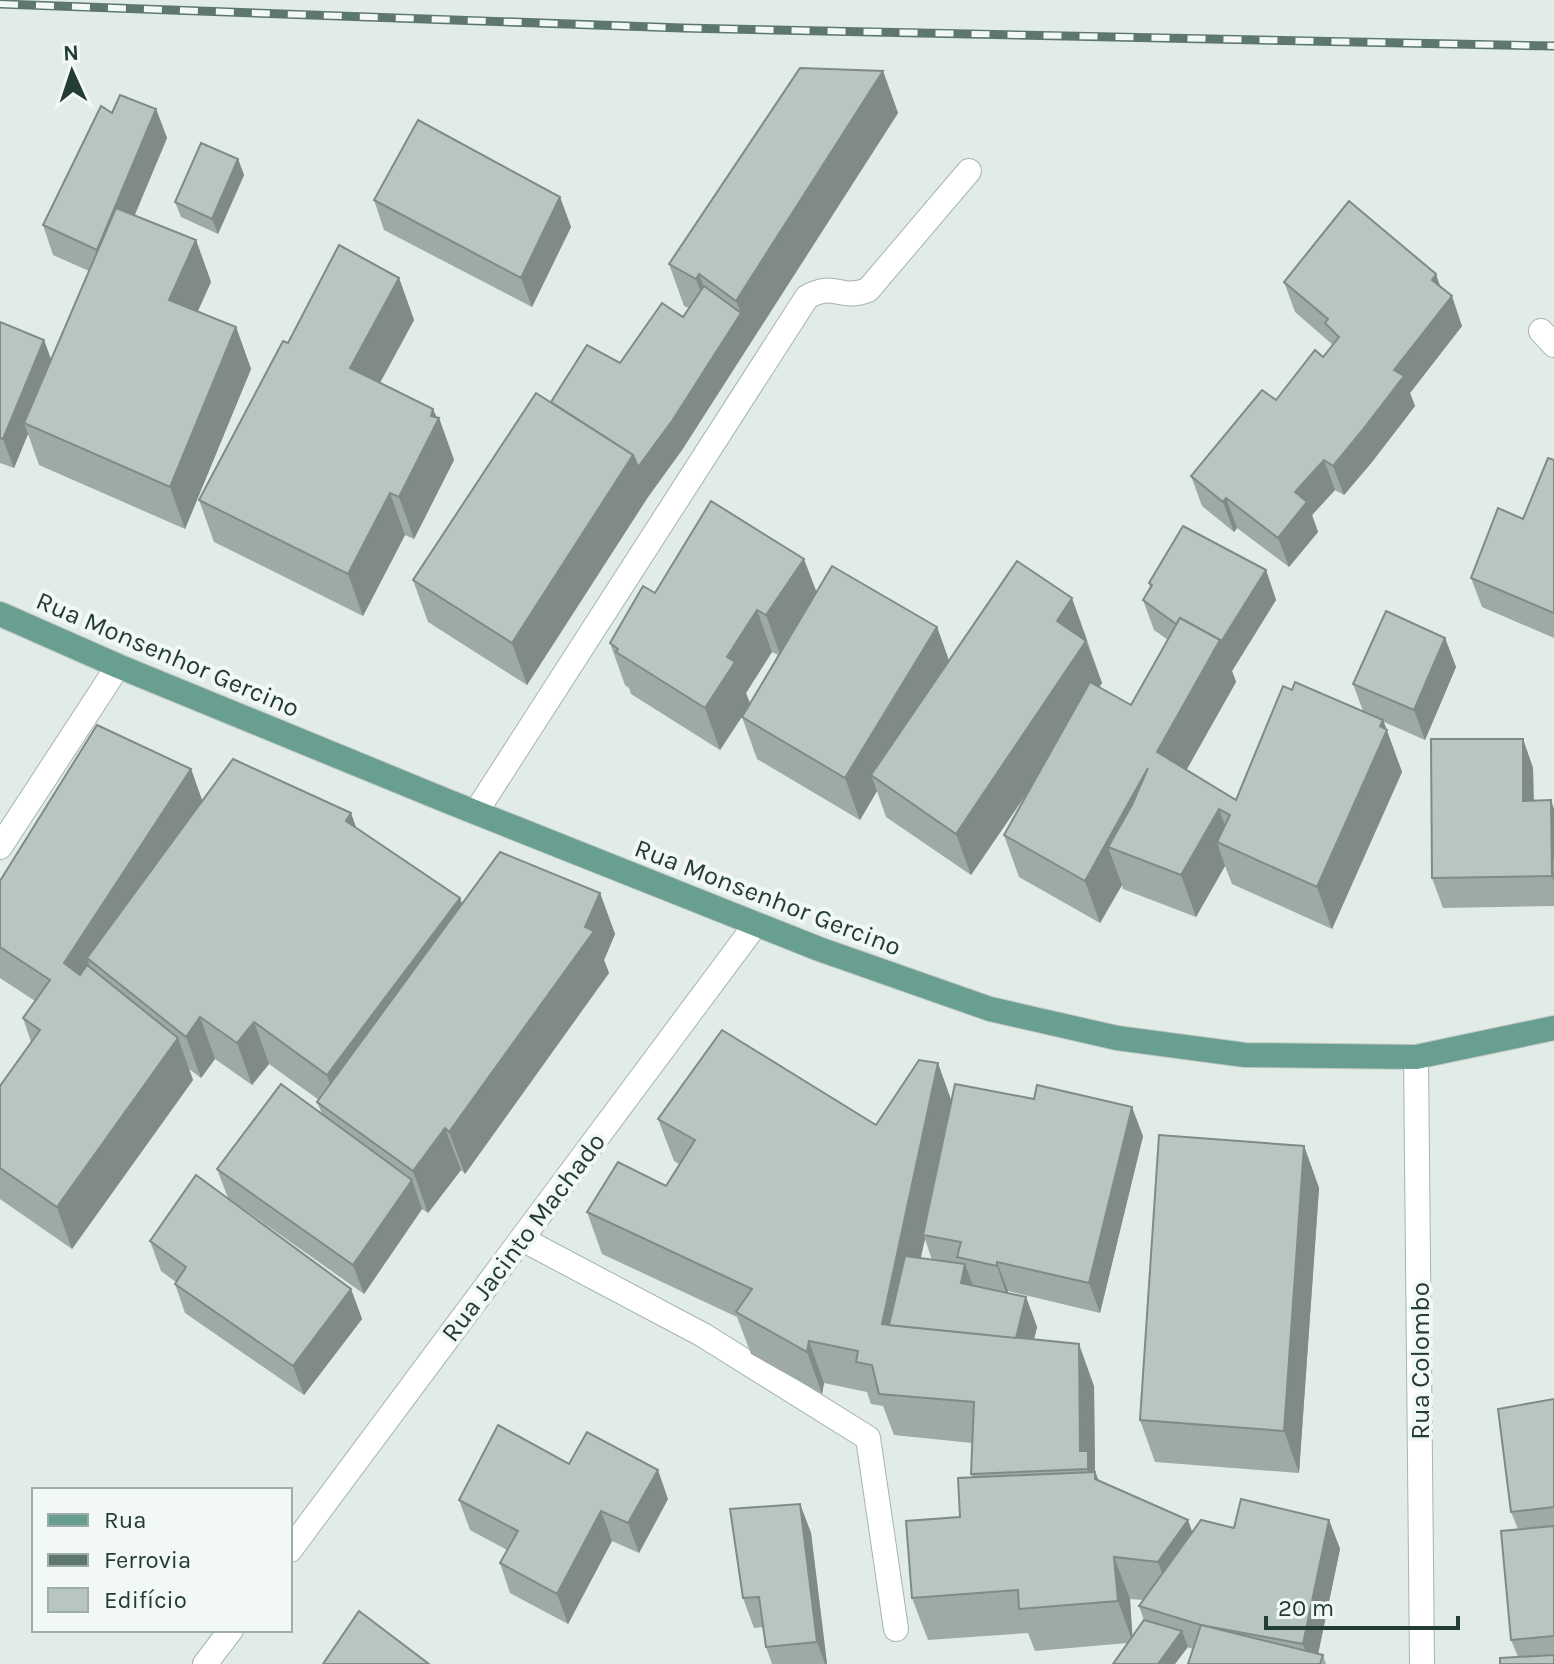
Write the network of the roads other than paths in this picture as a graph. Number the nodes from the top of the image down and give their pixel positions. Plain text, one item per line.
1 (969, 171) dead end
2 (0, 614) edge
3 (118, 666) junction
4 (476, 812) junction
5 (0, 847) edge
6 (756, 924) junction
7 (1554, 1028) edge
8 (1416, 1057) junction
9 (522, 1239) junction
10 (292, 1547) edge
11 (896, 1629) dead end
12 (229, 1632) edge
13 (205, 1664) edge
14 (1422, 1664) edge

1 - 4 street
2 - 3 main road, Rua Monsenhor Gercino
3 - 4 main road, Rua Monsenhor Gercino
3 - 5 street
4 - 6 main road, Rua Monsenhor Gercino
6 - 8 main road, Rua Monsenhor Gercino
6 - 9 street, Rua Jacinto Machado
7 - 8 main road, Rua Monsenhor Gercino
8 - 14 street, Rua Colombo
9 - 10 street, Rua Jacinto Machado
9 - 11 street
12 - 13 street

